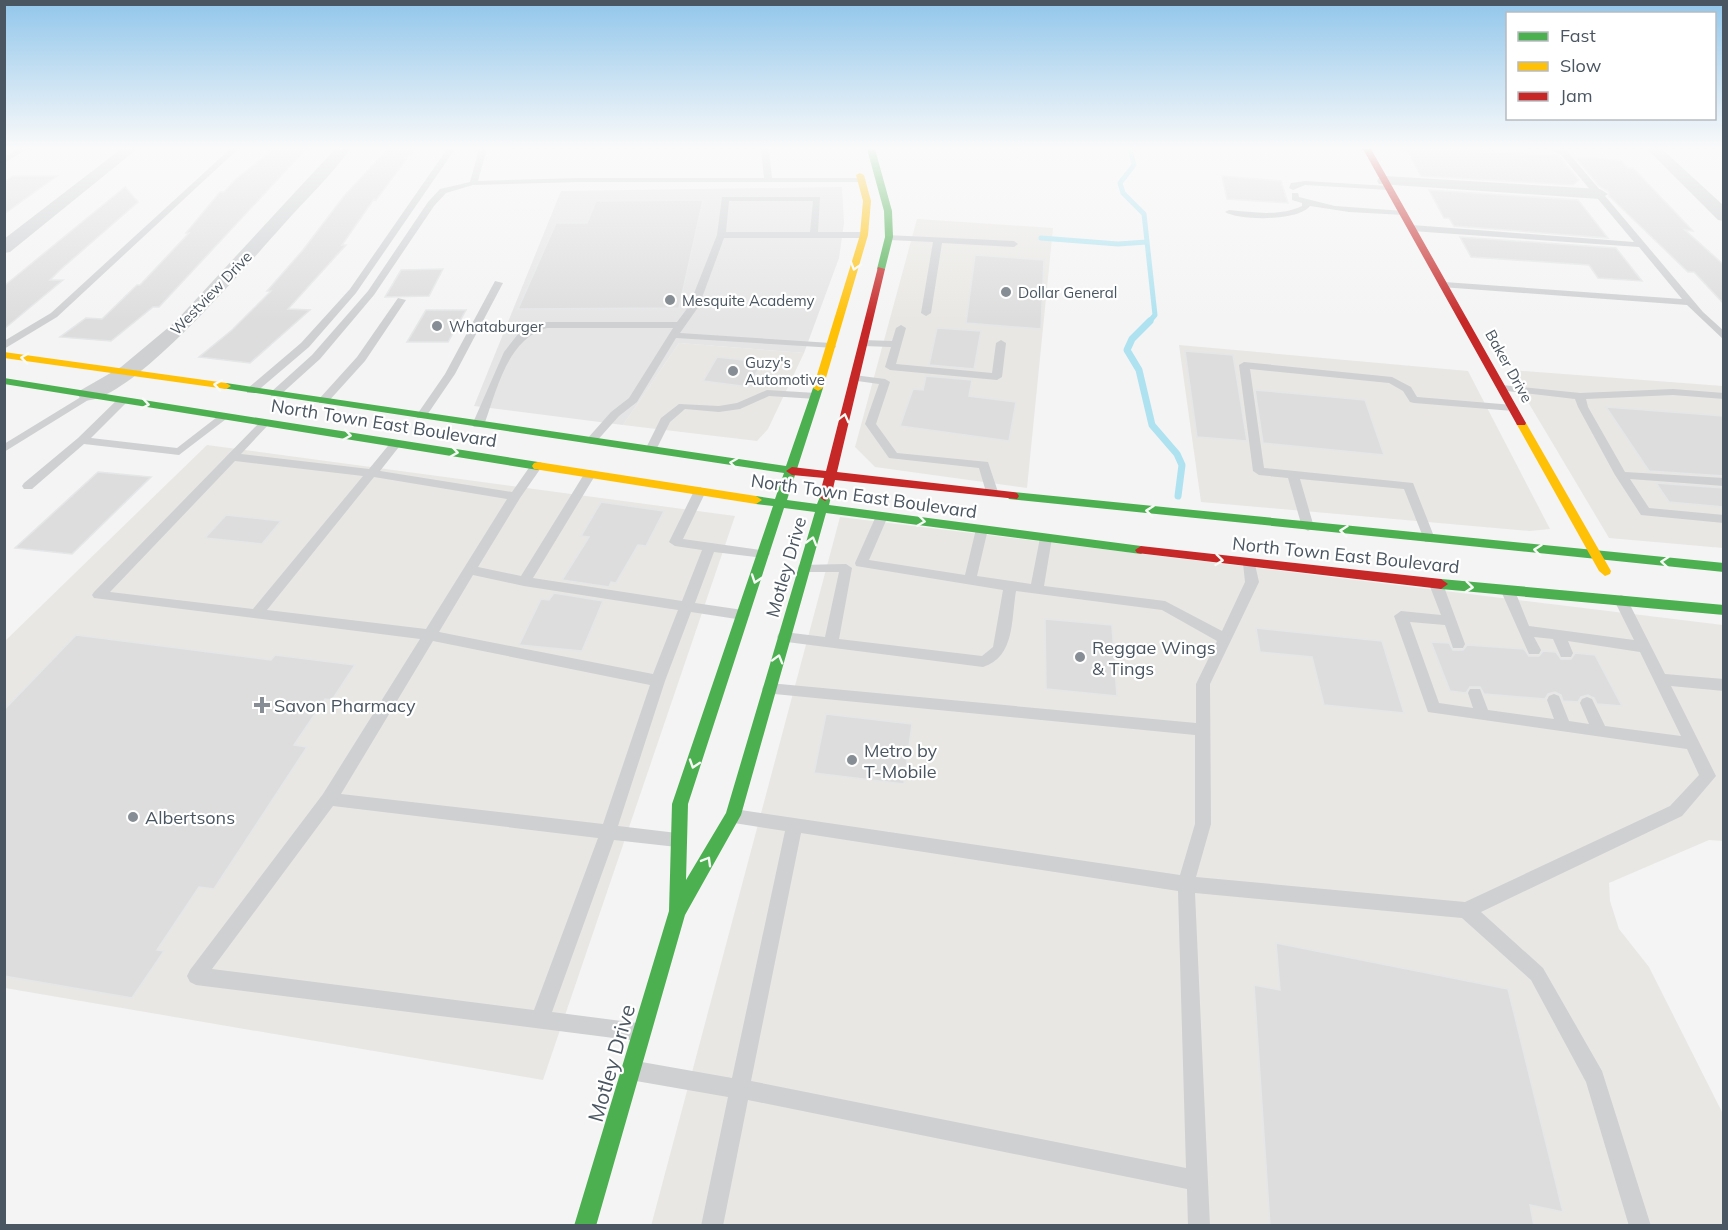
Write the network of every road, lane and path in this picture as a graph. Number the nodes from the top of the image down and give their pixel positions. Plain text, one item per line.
1 (57, 206) edge
2 (172, 206) edge
3 (291, 206) edge
4 (411, 206) edge
5 (429, 206) edge
6 (724, 206) edge
7 (817, 206) edge
8 (867, 206) edge
9 (887, 206) edge
10 (1306, 206) edge
11 (1320, 206) edge
12 (1400, 206) edge
13 (1610, 206) edge
14 (1229, 212) dead end
15 (1404, 213) junction
16 (1412, 228) junction
17 (814, 234) junction
18 (721, 235) junction
19 (864, 235) junction
20 (889, 237) junction
21 (938, 239) junction
22 (1014, 244) dead end
23 (1641, 245) junction
24 (4, 248) edge
25 (498, 283) dead end
26 (1444, 285) junction
27 (401, 300) dead end
28 (1689, 302) junction
29 (926, 313) dead end
30 (680, 325) junction
31 (901, 328) dead end
32 (673, 335) junction
33 (1724, 337) edge
34 (862, 343) junction
35 (1001, 343) dead end
36 (896, 344) junction
37 (4, 346) edge
38 (831, 346) junction
39 (4, 355) edge
40 (890, 367) junction
41 (128, 371) junction
42 (854, 378) junction
43 (4, 381) edge
44 (885, 382) junction
45 (1502, 388) junction
46 (251, 391) junction
47 (274, 394) junction
48 (89, 395) junction
49 (816, 396) junction
50 (1580, 396) junction
51 (1724, 396) edge
52 (123, 400) junction
53 (323, 401) junction
54 (1513, 408) junction
55 (225, 416) junction
56 (421, 416) junction
57 (265, 423) junction
58 (478, 424) junction
59 (82, 440) junction
60 (591, 441) junction
61 (396, 443) junction
62 (4, 449) edge
63 (651, 450) junction
64 (232, 457) junction
65 (537, 465) junction
66 (791, 471) junction
67 (372, 473) junction
68 (590, 474) junction
69 (831, 475) junction
70 (1293, 475) junction
71 (1621, 475) junction
72 (1724, 482) edge
73 (28, 486) dead end
74 (700, 491) junction
75 (992, 492) junction
76 (515, 496) junction
77 (1665, 501) dead end
78 (781, 504) junction
79 (1703, 505) dead end
80 (821, 508) junction
81 (1674, 514) junction
82 (882, 516) junction
83 (1717, 518) edge
84 (1308, 527) junction
85 (982, 529) junction
86 (1046, 538) junction
87 (1429, 539) junction
88 (709, 547) junction
89 (764, 554) junction
90 (1596, 556) junction
91 (861, 563) junction
92 (1249, 563) junction
93 (804, 568) junction
94 (846, 568) junction
95 (1724, 568) edge
96 (470, 570) junction
97 (970, 580) junction
98 (524, 581) junction
99 (1436, 584) junction
100 (1010, 586) junction
101 (1037, 590) junction
102 (1508, 591) junction
103 (1621, 600) junction
104 (686, 605) junction
105 (1724, 610) edge
106 (257, 614) junction
107 (743, 615) junction
108 (1450, 621) junction
109 (1524, 630) junction
110 (430, 635) junction
111 (1558, 635) junction
112 (784, 638) junction
113 (1225, 639) junction
114 (831, 643) junction
115 (1458, 644) dead end
116 (1644, 647) junction
117 (1534, 650) dead end
118 (1566, 652) dead end
119 (1660, 678) junction
120 (658, 681) junction
121 (1724, 685) edge
122 (769, 689) junction
123 (1475, 693) dead end
124 (1554, 700) dead end
125 (1587, 703) dead end
126 (1483, 715) junction
127 (1564, 726) junction
128 (1203, 730) junction
129 (1600, 731) junction
130 (1693, 744) junction
131 (329, 800) junction
132 (733, 815) junction
133 (794, 825) junction
134 (609, 830) junction
135 (679, 840) junction
136 (1186, 885) junction
137 (1466, 910) junction
138 (677, 912) junction
139 (539, 1021) junction
140 (642, 1032) junction
141 (631, 1071) junction
142 (740, 1089) junction
143 (1197, 1181) junction
144 (585, 1226) edge
145 (712, 1226) edge
146 (1199, 1226) edge
147 (1640, 1226) edge

1 - 24 street
2 - 37 lane
3 - 41 street, Westview Drive
4 - 46 lane
5 - 47 lane
6 - 18 lane
7 - 17 lane
8 - 19 main road, Motley Drive
9 - 20 main road, Motley Drive
10 - 14 lane
11 - 15 lane
12 - 15 main road, Baker Drive
13 - 23 lane
15 - 16 main road, Baker Drive
16 - 23 lane
16 - 26 main road, Baker Drive
17 - 18 lane
17 - 19 lane
18 - 30 lane
19 - 20 main road
19 -> 38 main road, Motley Drive
20 - 21 lane
20 - 34 main road, Motley Drive
21 - 22 lane
21 - 29 lane
23 - 28 lane
25 - 56 lane
26 - 28 lane
26 - 45 main road, Baker Drive
27 - 53 lane
28 - 33 lane
30 - 32 lane
30 - 58 lane
31 - 36 lane
32 - 38 lane
32 - 60 lane
34 - 36 lane
34 - 42 main road, Motley Drive
35 - 40 lane
36 - 40 lane
38 - 49 main road, Motley Drive
41 -> 39 main road, North Town East Boulevard
40 - 44 lane
46 -> 41 main road, North Town East Boulevard
41 - 48 street, Westview Drive
42 - 44 lane
69 -> 42 main road, Motley Drive
43 - 48 main road, North Town East Boulevard
44 - 75 lane
45 - 50 lane
45 - 54 main road, Baker Drive
46 - 47 main road, North Town East Boulevard
47 - 53 main road, North Town East Boulevard
48 - 52 main road, North Town East Boulevard
48 - 62 lane
49 - 63 lane
49 - 66 main road, Motley Drive
50 - 51 lane
50 - 71 lane
52 -> 55 main road, North Town East Boulevard
52 - 59 lane
53 - 56 main road, North Town East Boulevard
54 - 70 lane
54 - 90 main road, Baker Drive
55 - 57 main road, North Town East Boulevard
55 - 59 lane
56 - 58 main road, North Town East Boulevard
56 - 61 main road
57 -> 61 main road, North Town East Boulevard
57 - 64 lane
58 - 60 main road, North Town East Boulevard
59 - 73 lane
60 - 63 main road, North Town East Boulevard
61 -> 65 main road, North Town East Boulevard
61 - 67 lane
66 -> 63 main road, North Town East Boulevard
64 - 67 lane
64 - 106 lane
65 - 68 main road, North Town East Boulevard
65 - 76 lane
66 - 69 main road, North Town East Boulevard
66 - 78 main road, Motley Drive
67 - 76 lane
67 - 106 lane
68 - 74 main road, North Town East Boulevard
68 - 98 lane
69 - 75 main road, North Town East Boulevard
69 - 80 main road, Motley Drive
70 - 84 lane
70 - 87 lane
71 - 72 lane
71 - 81 lane
74 - 78 main road, North Town East Boulevard
74 - 88 lane
84 -> 75 main road, North Town East Boulevard
76 - 96 lane
77 - 81 lane
78 - 80 main road, North Town East Boulevard
78 - 89 main road, Motley Drive
79 - 83 lane
80 - 82 main road, North Town East Boulevard
93 -> 80 main road, Motley Drive
81 - 83 lane
82 -> 85 main road, North Town East Boulevard
82 - 91 lane
87 -> 84 main road, North Town East Boulevard
85 - 86 main road, North Town East Boulevard
85 - 97 lane
86 -> 92 main road, North Town East Boulevard
86 - 101 lane
90 -> 87 main road, North Town East Boulevard
88 - 89 lane
88 - 104 lane
89 -> 107 main road, Motley Drive
95 -> 90 main road, North Town East Boulevard
90 - 103 main road, Baker Drive
91 - 94 lane
91 - 97 lane
92 - 99 main road, North Town East Boulevard
92 - 113 lane
93 - 94 lane
93 - 112 main road, Motley Drive
94 - 114 lane
96 - 98 lane
96 - 110 lane
97 - 100 lane
98 - 104 lane
99 -> 102 main road, North Town East Boulevard
99 - 108 lane
100 - 101 lane
100 - 114 lane
101 - 113 lane
102 - 103 main road, North Town East Boulevard
102 - 109 lane
103 - 105 main road, North Town East Boulevard
103 - 116 lane
104 - 107 lane
104 - 120 lane
106 - 110 lane
107 -> 135 main road, Motley Drive
108 - 115 lane
108 - 126 lane
109 - 111 lane
109 - 117 lane
110 - 120 lane
110 - 131 lane
111 - 116 lane
111 - 118 lane
112 - 114 lane
122 -> 112 main road, Motley Drive
113 - 128 lane
116 - 119 lane
119 - 121 lane
119 - 130 lane
120 - 134 lane
122 - 128 lane
122 - 132 main road, Motley Drive
123 - 126 lane
124 - 127 lane
125 - 129 lane
126 - 127 lane
127 - 129 lane
128 - 136 lane
129 - 130 lane
130 - 137 lane
131 - 134 lane
131 - 139 lane
132 - 133 lane
138 -> 132 main road, Motley Drive
133 - 136 lane
133 - 142 lane
134 - 135 lane
134 - 139 lane
135 - 138 main road, Motley Drive
136 - 137 lane
136 - 143 lane
137 - 147 lane
138 - 140 main road, Motley Drive
139 - 140 lane
140 - 141 main road, Motley Drive
141 - 142 lane
141 - 144 main road, Motley Drive
142 - 143 lane
142 - 145 lane
143 - 146 lane

